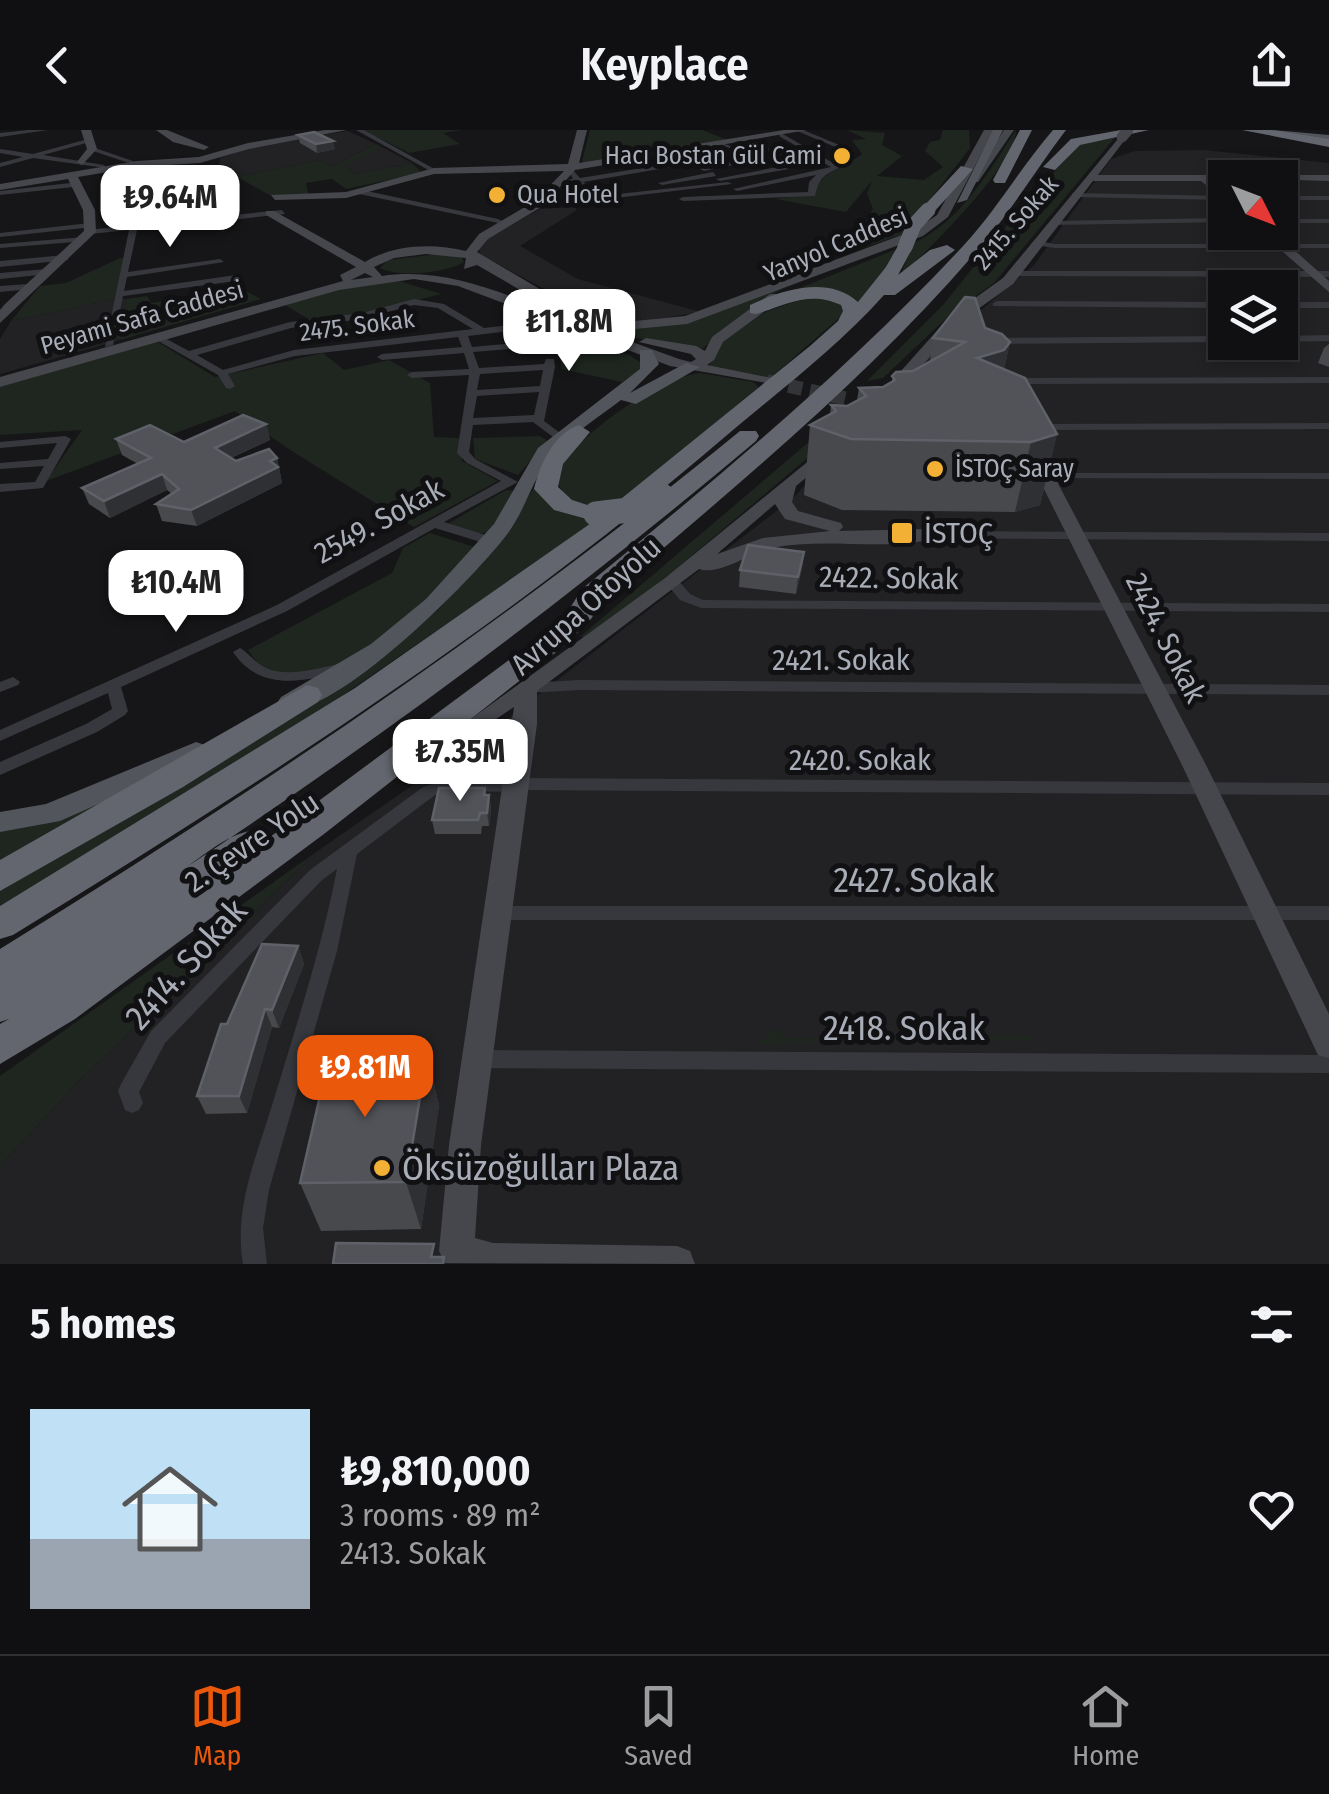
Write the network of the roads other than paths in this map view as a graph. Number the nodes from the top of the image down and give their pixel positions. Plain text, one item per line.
1 (45, 130) edge
2 (150, 130) edge
3 (161, 130) edge
4 (325, 130) edge
5 (342, 130) edge
6 (359, 130) edge
7 (574, 130) edge
8 (582, 130) edge
9 (975, 130) edge
10 (988, 130) edge
11 (998, 130) edge
12 (1009, 130) edge
13 (1026, 130) edge
14 (1045, 130) edge
15 (1060, 130) edge
16 (1076, 130) edge
17 (1143, 130) edge
18 (1248, 130) edge
19 (1278, 130) edge
20 (1292, 130) edge
21 (801, 131) edge
22 (1125, 133) edge
23 (0, 134) edge
24 (781, 135) junction
25 (1329, 139) edge
26 (89, 140) edge
27 (748, 140) junction
28 (724, 144) junction
29 (977, 147) junction
30 (697, 148) junction
31 (209, 149) junction
32 (847, 150) dead end
33 (0, 151) edge
34 (670, 152) junction
35 (778, 154) junction
36 (172, 156) junction
37 (40, 157) junction
38 (759, 158) junction
39 (827, 160) junction
40 (82, 162) junction
41 (131, 162) junction
42 (692, 162) junction
43 (730, 164) junction
44 (802, 164) junction
45 (0, 165) edge
46 (104, 167) junction
47 (568, 168) junction
48 (966, 169) junction
49 (434, 171) junction
50 (824, 171) junction
51 (1093, 174) junction
52 (1202, 176) junction
53 (1329, 178) edge
54 (75, 179) junction
55 (720, 179) junction
56 (1208, 181) edge
57 (578, 182) junction
58 (771, 182) junction
59 (1020, 182) junction
60 (562, 184) junction
61 (0, 188) edge
62 (362, 192) junction
63 (589, 192) junction
64 (1076, 195) junction
65 (795, 196) junction
66 (750, 197) junction
67 (1001, 197) junction
68 (1208, 197) edge
69 (275, 198) dead end
70 (544, 198) junction
71 (599, 198) junction
72 (1298, 198) edge
73 (1329, 198) edge
74 (683, 200) dead end
75 (961, 200) junction
76 (532, 207) junction
77 (276, 213) junction
78 (1208, 220) edge
79 (1298, 220) edge
80 (498, 221) junction
81 (1329, 221) edge
82 (1054, 223) junction
83 (133, 228) junction
84 (0, 235) edge
85 (81, 241) junction
86 (1038, 242) junction
87 (0, 246) edge
88 (1208, 246) edge
89 (1298, 246) edge
90 (1329, 246) edge
91 (948, 250) junction
92 (1286, 250) edge
93 (427, 251) junction
94 (472, 256) junction
95 (384, 257) junction
96 (0, 260) edge
97 (220, 262) dead end
98 (368, 268) junction
99 (46, 272) junction
100 (1014, 274) junction
101 (1314, 274) junction
102 (1329, 274) edge
103 (125, 275) junction
104 (414, 275) junction
105 (0, 276) edge
106 (236, 278) dead end
107 (28, 287) junction
108 (526, 288) junction
109 (1329, 288) edge
110 (0, 289) edge
111 (120, 292) junction
112 (485, 292) junction
113 (553, 300) junction
114 (997, 304) junction
115 (1208, 305) edge
116 (1298, 305) edge
117 (1329, 305) edge
118 (756, 308) junction
119 (3, 312) edge
120 (553, 323) junction
121 (839, 328) junction
122 (481, 330) junction
123 (462, 333) junction
124 (156, 336) junction
125 (1329, 338) edge
126 (1298, 339) edge
127 (1208, 341) edge
128 (550, 344) junction
129 (108, 345) junction
130 (469, 350) junction
131 (187, 354) junction
132 (382, 356) dead end
133 (646, 363) junction
134 (699, 364) junction
135 (550, 367) junction
136 (992, 367) junction
137 (475, 371) junction
138 (222, 373) junction
139 (412, 375) dead end
140 (0, 379) edge
141 (1329, 380) edge
142 (766, 381) tunnel mouth
143 (665, 382) junction
144 (230, 386) dead end
145 (542, 389) junction
146 (474, 393) junction
147 (875, 402) edge
148 (538, 418) junction
149 (468, 422) junction
150 (1329, 426) edge
151 (1021, 427) joint
152 (570, 435) junction
153 (844, 436) edge
154 (744, 439) junction
155 (0, 445) edge
156 (53, 462) junction
157 (0, 466) edge
158 (1046, 476) junction
159 (1329, 476) edge
160 (516, 482) junction
161 (788, 487) junction
162 (0, 488) edge
163 (432, 523) junction
164 (498, 532) junction
165 (927, 535) junction
166 (1077, 536) junction
167 (1329, 537) edge
168 (672, 582) junction
169 (592, 595) junction
170 (1114, 608) junction
171 (1329, 608) edge
172 (256, 621) junction
173 (204, 646) junction
174 (240, 652) junction
175 (350, 667) junction
176 (113, 686) junction
177 (526, 688) junction
178 (1155, 690) junction
179 (1329, 690) edge
180 (307, 695) junction
181 (469, 729) joint
182 (0, 736) edge
183 (0, 769) edge
184 (516, 784) junction
185 (1205, 789) junction
186 (1329, 789) edge
187 (404, 806) joint
188 (0, 822) edge
189 (349, 850) junction
190 (0, 877) edge
191 (500, 913) junction
192 (1329, 913) edge
193 (1264, 914) junction
194 (0, 924) edge
195 (0, 969) edge
196 (0, 1005) edge
197 (62, 1007) junction
198 (1329, 1045) edge
199 (0, 1046) edge
200 (478, 1059) junction
201 (1329, 1064) edge
202 (132, 1103) dead end
203 (254, 1264) edge
204 (678, 1264) edge

1 - 23 street
2 - 36 main road
3 - 31 main road
4 - 31 main road
5 - 31 main road
6 - 49 street
7 - 47 main road
8 - 47 main road
9 - 29 main road
10 - 29 main road
11 - 75 main road
12 - 75 main road, Yanyol Caddesi
13 - 67 highway
14 - 67 highway, Avrupa Otoyolu
15 - 59 highway, Avrupa Otoyolu
16 - 59 highway
17 - 67 highway
18 - 25 highway
19 - 25 main road
20 - 25 main road
21 - 24 main road
21 - 32 street
22 - 51 main road, 2415. Sokak
24 - 27 main road
24 - 39 street
26 - 37 street
26 - 40 main road
26 - 41 street
27 - 28 main road
27 - 35 street
28 - 30 main road
28 - 38 street
29 - 48 main road
30 - 34 main road
30 - 43 street
31 - 36 main road
33 - 37 street
34 - 42 street
34 - 47 main road
35 - 38 street
35 - 44 street
36 - 41 main road
36 - 54 main road
37 - 40 street
37 - 45 street
38 - 43 street
39 - 44 street
39 - 50 street
40 - 46 street
41 - 46 main road
42 - 55 street
42 - 57 street
43 - 55 street
44 - 55 street
46 - 61 main road
47 - 49 main road
47 - 57 street
47 - 60 main road
47 - 80 main road
48 - 113 main road
48 - 121 highway, bridge
49 - 62 main road
50 - 58 street
50 - 65 street
51 - 52 main road
51 - 64 main road, 2415. Sokak
52 - 53 main road
52 - 56 main road
54 - 61 main road
54 - 85 main road
55 - 58 street
55 - 63 street
55 - 66 street
55 - 71 street
57 - 60 street
57 - 63 street
58 - 65 street
59 - 67 highway, Avrupa Otoyolu
60 - 70 main road
62 - 69 main road
62 - 80 street
63 - 70 street
63 - 71 street
64 - 68 street
64 - 82 main road, 2415. Sokak
65 - 66 street
66 - 74 street
67 - 91 highway, Avrupa Otoyolu
67 - 169 highway, Avrupa Otoyolu
70 - 76 main road
71 - 76 street
72 - 73 street
75 - 118 main road, Yanyol Caddesi
76 - 94 main road
77 - 83 street
77 - 95 main road
77 - 98 main road
78 - 82 street
79 - 81 street
80 - 93 main road
82 - 86 main road, 2415. Sokak
83 - 85 street
83 - 103 street
84 - 85 street
85 - 87 street
85 - 96 street
85 - 99 main road
86 - 88 street
86 - 100 main road, 2415. Sokak
89 - 90 street
91 - 121 highway
91 - 154 highway, Avrupa Otoyolu
92 - 101 main road
93 - 94 main road
93 - 95 main road
94 - 104 main road, Peyami Safa Caddesi
94 - 108 main road
95 - 98 main road
97 - 103 street
98 - 104 main road
98 - 129 main road, Peyami Safa Caddesi
99 - 105 street
99 - 107 main road
100 - 101 street
100 - 114 main road
100 - 147 main road, 2415. Sokak
101 - 102 street
101 - 109 main road
103 - 111 street
104 - 112 main road
104 - 124 main road, Peyami Safa Caddesi
106 - 111 street
107 - 110 street
107 - 119 main road
108 - 112 main road
108 - 113 main road
111 - 129 street
112 - 120 main road
113 - 134 main road
114 - 115 street
114 - 136 main road
116 - 117 street
118 - 121 highway
118 - 134 main road, Yanyol Caddesi
120 - 122 street, 2475. Sokak
120 - 128 street
120 - 133 main road
121 - 194 highway
122 - 123 street, 2475. Sokak
122 - 131 street
123 - 130 street
123 - 138 street, 2475. Sokak
124 - 131 street
124 - 140 main road, Peyami Safa Caddesi
125 - 126 street
127 - 136 street
128 - 130 street
128 - 135 street
129 - 140 main road, Peyami Safa Caddesi
130 - 132 street
130 - 137 street
131 - 138 street
133 - 134 main road
133 - 143 main road
133 - 152 main road
134 - 142 main road
134 - 143 main road, Yanyol Caddesi
135 - 137 street
135 - 145 street
136 - 141 street
137 - 139 street
137 - 146 street
138 - 144 street
143 - 152 main road, Yanyol Caddesi
145 - 146 street
145 - 148 street
146 - 149 street
148 - 149 street
148 - 152 street
149 - 160 street
150 - 151 street
151 - 158 main road, 2424. Sokak
152 - 154 highway, bridge
152 - 160 main road
152 - 164 main road, Yanyol Caddesi
153 - 161 main road
154 - 195 highway, Avrupa Otoyolu
155 - 156 street
156 - 157 street
156 - 162 street
158 - 159 street
158 - 166 main road, 2424. Sokak
160 - 163 street, 2549. Sokak
160 - 164 main road
161 - 165 main road
161 - 168 main road
163 - 164 street
163 - 172 street, 2549. Sokak
164 - 175 main road
165 - 166 street
165 - 168 main road
166 - 167 street
166 - 170 main road, 2424. Sokak
168 - 170 street, 2422. Sokak
168 - 177 main road
169 - 196 highway, 2. Çevre Yolu
169 - 197 highway, Avrupa Otoyolu
170 - 171 street, 2422. Sokak
170 - 178 main road, 2424. Sokak
172 - 173 street, 2549. Sokak
172 - 174 street
173 - 174 street
173 - 176 street, 2549. Sokak
174 - 175 street
175 - 180 main road
176 - 182 street, 2549. Sokak
176 - 183 street
177 - 178 street, 2421. Sokak
177 - 181 main road
177 - 184 main road
178 - 179 street, 2421. Sokak
178 - 185 main road, 2424. Sokak
180 - 188 main road
180 - 190 highway
181 - 197 highway
184 - 185 street, 2420. Sokak
184 - 187 street, 2420. Sokak
184 - 191 main road
185 - 186 street, 2420. Sokak
185 - 193 main road, 2424. Sokak
187 - 189 street, 2414. Sokak
189 - 202 street, 2414. Sokak
189 - 203 street
191 - 193 street, 2427. Sokak
191 - 200 main road
192 - 193 street, 2427. Sokak
193 - 198 main road, 2424. Sokak
197 - 199 highway, Avrupa Otoyolu
200 - 201 street, 2418. Sokak
200 - 204 main road

